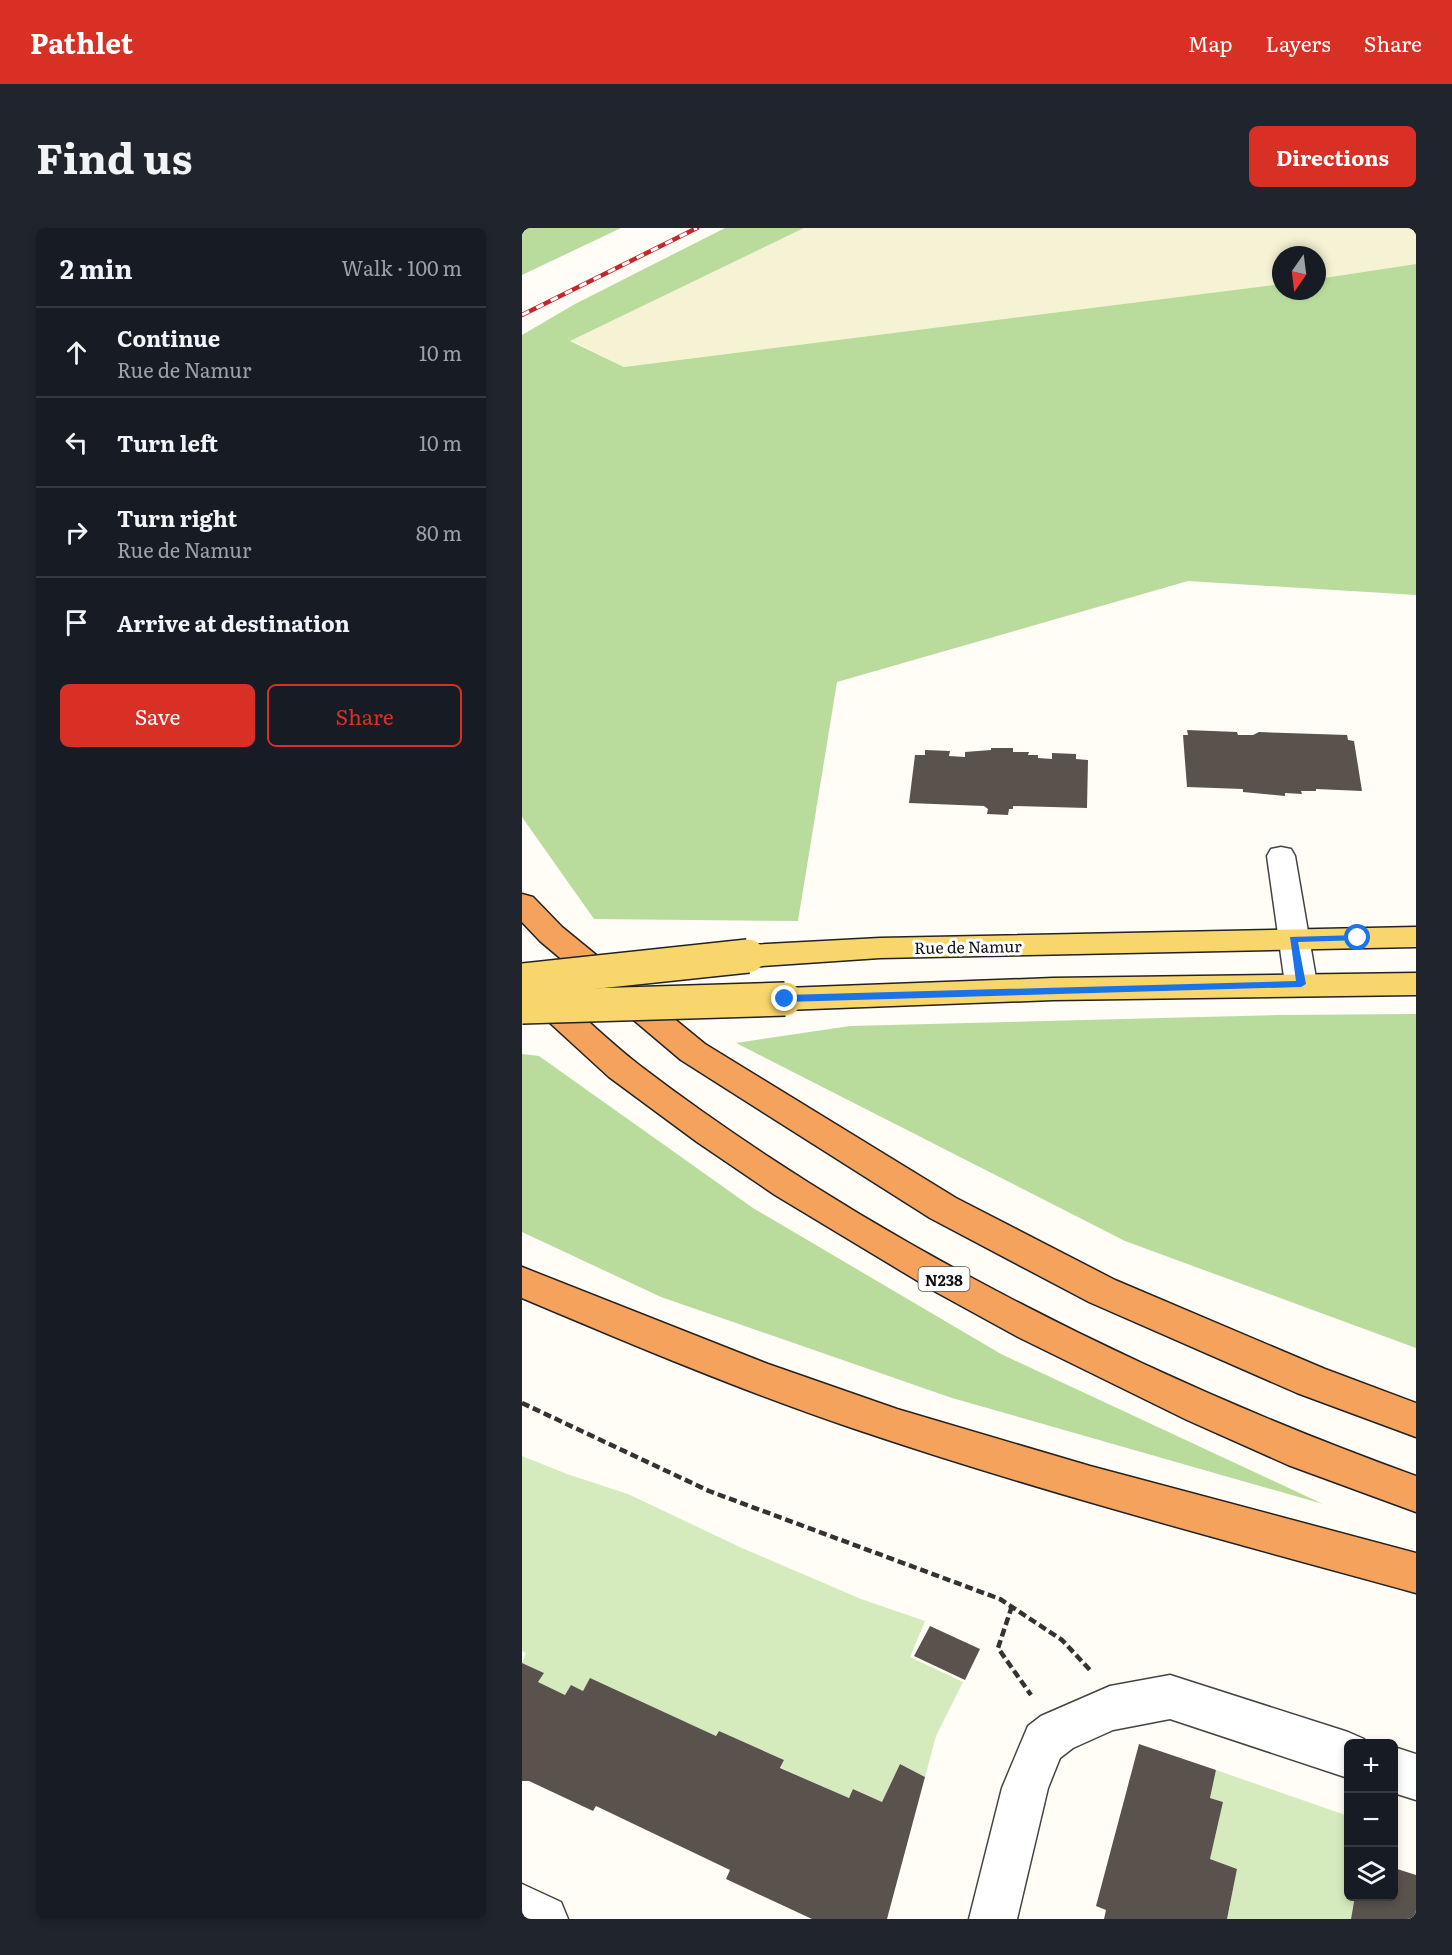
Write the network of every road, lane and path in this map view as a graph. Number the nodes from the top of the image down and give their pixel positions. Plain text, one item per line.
1 (1281, 856) dead end
2 (522, 904) edge
3 (1416, 938) edge
4 (1293, 939) junction
5 (522, 980) edge
6 (1301, 984) junction
7 (1416, 984) edge
8 (522, 1006) edge
9 (522, 1282) edge
10 (522, 1403) edge
11 (1416, 1420) edge
12 (1416, 1494) edge
13 (1416, 1573) edge
14 (1012, 1606) junction
15 (1110, 1708) junction
16 (1057, 1732) junction
17 (1344, 1754) edge
18 (1398, 1771) edge
19 (1416, 1777) edge
20 (522, 1908) edge
21 (544, 1919) edge
22 (993, 1919) edge

1 - 4 street
2 - 11 highway
3 - 4 main road, Rue de Namur
4 - 5 main road, Rue de Namur, bridge
4 - 6 street
5 - 12 highway, N238
6 - 7 main road
6 - 8 main road, bridge
9 - 13 highway
10 - 14 path
14 - 15 path
14 - 16 path
15 - 16 street
15 - 17 street
16 - 22 street
18 - 19 street
20 - 21 street

